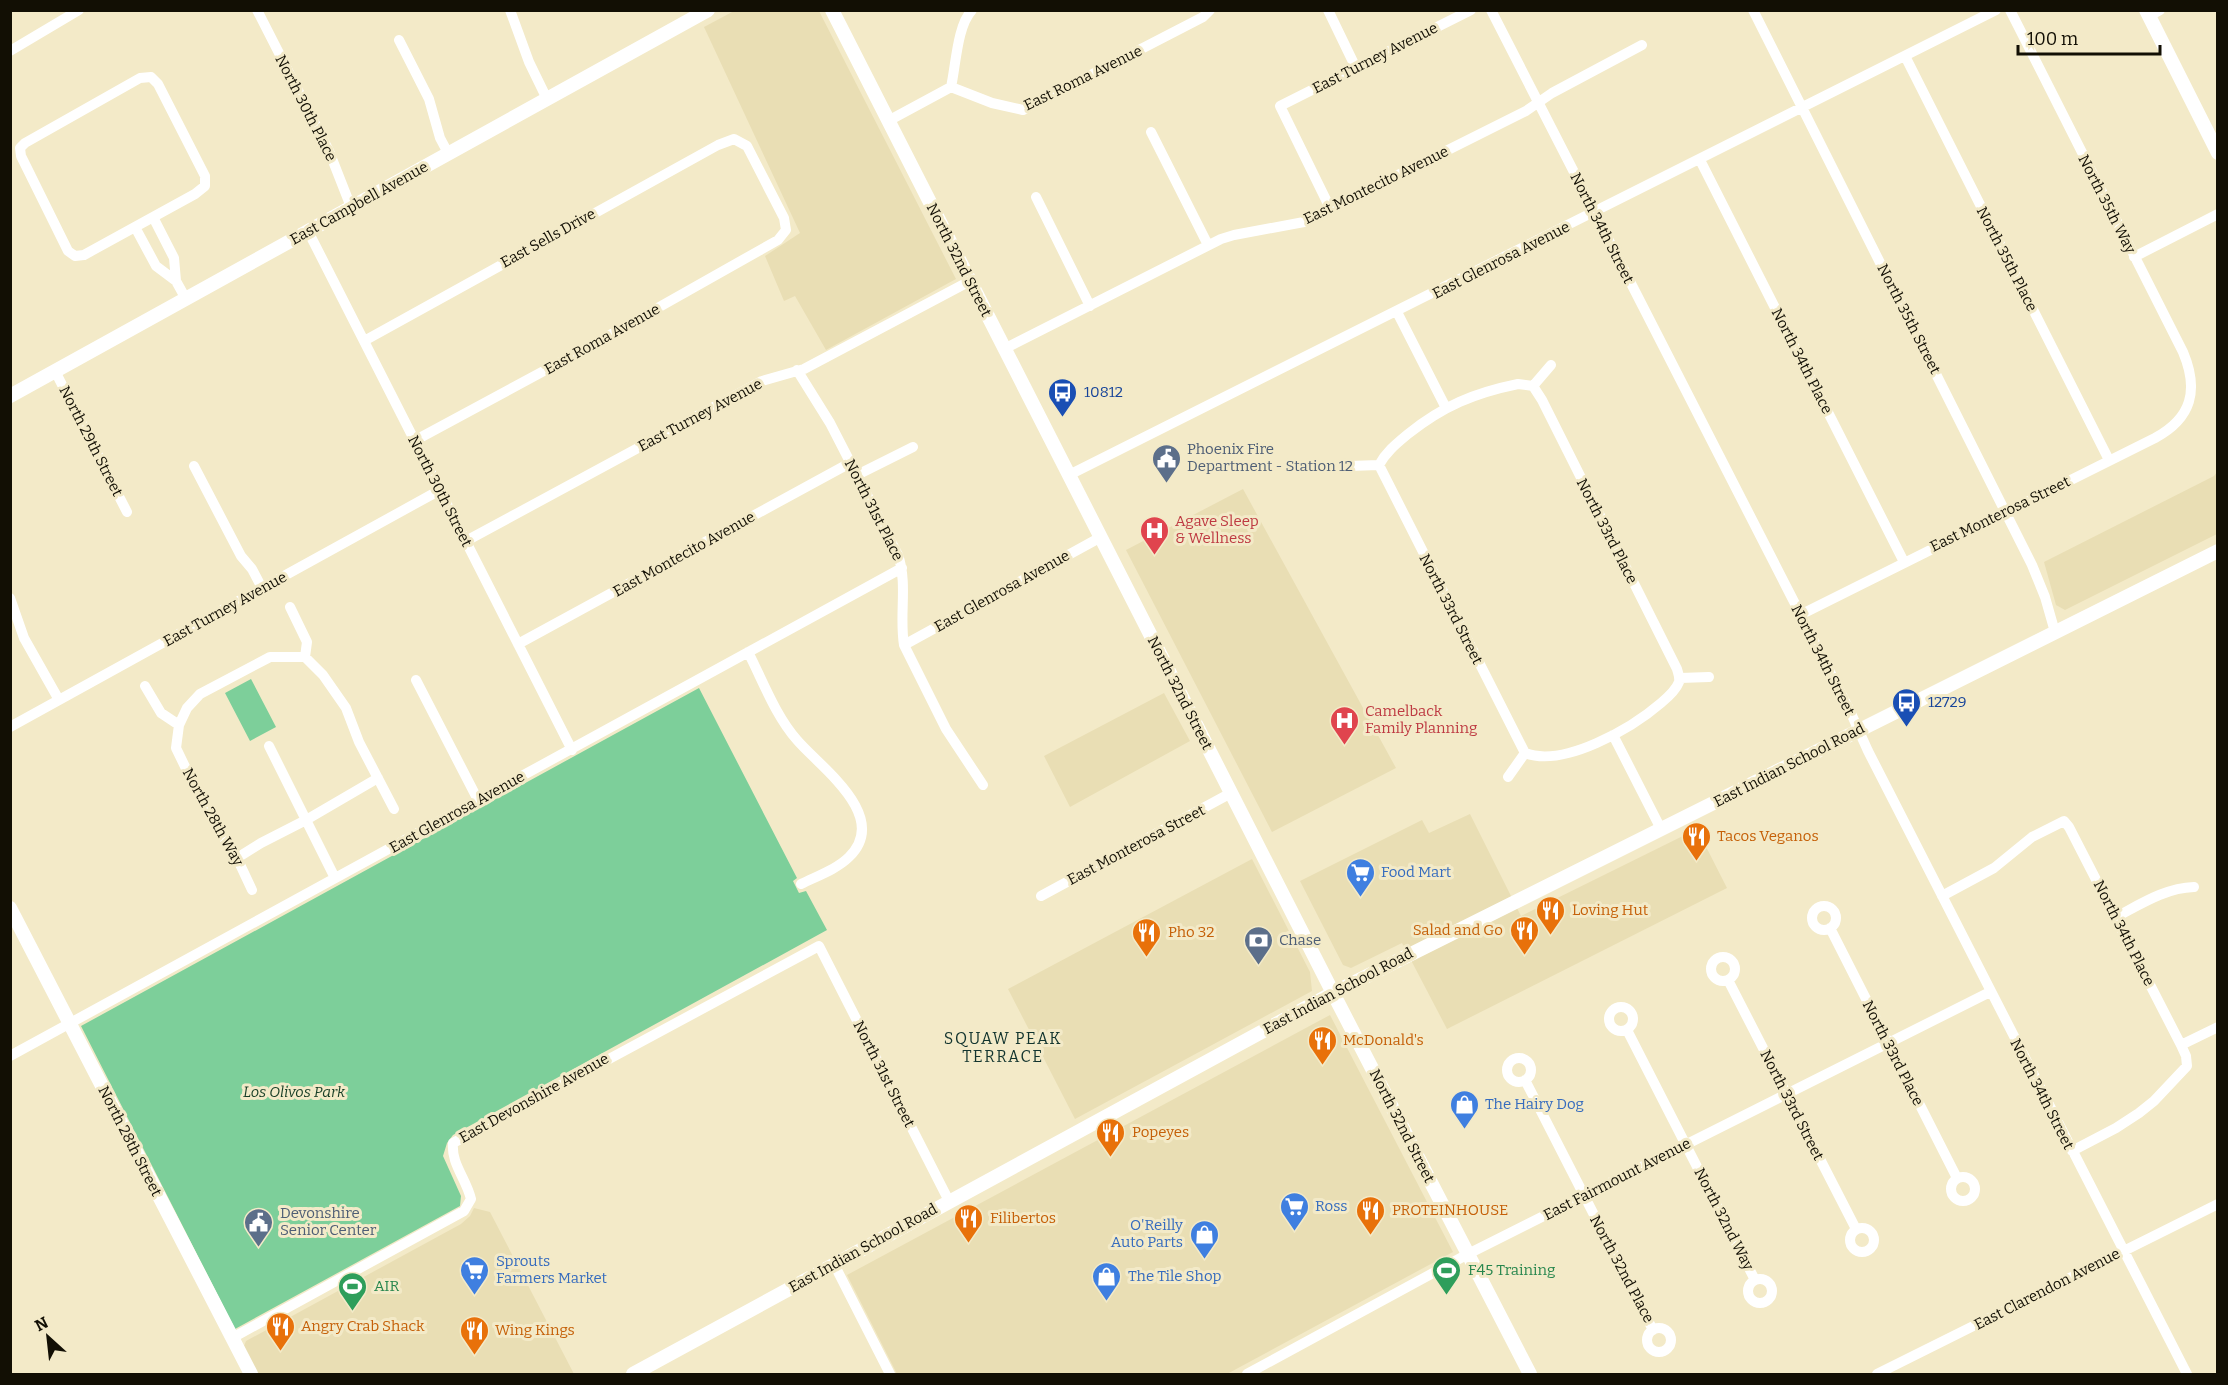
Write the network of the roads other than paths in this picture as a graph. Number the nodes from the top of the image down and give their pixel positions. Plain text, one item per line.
1 (79, 10) edge
2 (257, 10) edge
3 (510, 10) edge
4 (708, 10) edge
5 (832, 10) edge
6 (972, 10) edge
7 (1210, 10) edge
8 (1328, 10) edge
9 (1471, 10) edge
10 (1491, 10) edge
11 (1753, 10) edge
12 (1996, 10) edge
13 (2010, 10) edge
14 (2151, 12) edge
15 (399, 40) dead end
16 (1642, 45) dead end
17 (10, 51) edge
18 (1905, 56) junction
19 (1356, 68) junction
20 (951, 87) junction
21 (547, 99) junction
22 (1538, 104) junction
23 (1802, 108) junction
24 (888, 121) junction
25 (1151, 132) dead end
26 (734, 139) joint
27 (448, 153) junction
28 (2217, 153) edge
29 (1700, 160) junction
30 (1036, 197) dead end
31 (351, 207) junction
32 (1330, 208) junction
33 (1594, 212) junction
34 (2217, 214) edge
35 (153, 217) junction
36 (135, 227) junction
37 (308, 231) junction
38 (1208, 245) junction
39 (168, 246) junction
40 (150, 256) junction
41 (2134, 257) junction
42 (176, 281) junction
43 (969, 281) junction
44 (186, 299) junction
45 (1090, 306) junction
46 (1397, 312) junction
47 (364, 341) junction
48 (1004, 349) junction
49 (1551, 365) dead end
50 (797, 370) junction
51 (55, 371) junction
52 (1533, 386) junction
53 (10, 396) edge
54 (2190, 401) joint
55 (1446, 408) junction
56 (414, 441) junction
57 (913, 447) dead end
58 (2109, 460) junction
59 (850, 464) junction
60 (1378, 465) junction
61 (194, 466) dead end
62 (1350, 466) dead end
63 (1069, 475) junction
64 (857, 476) junction
65 (440, 490) junction
66 (128, 512) dead end
67 (2007, 512) junction
68 (1101, 537) junction
69 (466, 541) junction
70 (2217, 551) edge
71 (1904, 562) junction
72 (903, 568) junction
73 (262, 588) junction
74 (10, 598) edge
75 (290, 606) dead end
76 (1800, 615) junction
77 (2055, 632) junction
78 (518, 644) junction
79 (904, 645) junction
80 (748, 652) junction
81 (305, 657) junction
82 (1709, 677) dead end
83 (1680, 678) junction
84 (416, 680) dead end
85 (145, 686) dead end
86 (59, 700) junction
87 (179, 725) junction
88 (10, 727) edge
89 (1858, 730) junction
90 (1613, 735) junction
91 (269, 746) dead end
92 (572, 750) junction
93 (1525, 753) junction
94 (1508, 777) dead end
95 (378, 778) junction
96 (983, 785) dead end
97 (1232, 793) junction
98 (478, 800) junction
99 (394, 809) dead end
100 (306, 820) junction
101 (1661, 829) junction
102 (237, 858) junction
103 (335, 878) junction
104 (801, 884) dead end
105 (2194, 887) dead end
106 (252, 890) dead end
107 (1041, 896) dead end
108 (1942, 896) junction
109 (10, 908) edge
110 (2116, 918) junction
111 (1830, 928) dead end
112 (819, 946) joint
113 (1728, 980) dead end
114 (1990, 992) junction
115 (1333, 993) junction
116 (70, 1024) junction
117 (2217, 1027) edge
118 (1627, 1030) dead end
119 (1888, 1043) junction
120 (2181, 1045) junction
121 (10, 1056) edge
122 (1525, 1080) dead end
123 (1786, 1094) junction
124 (1686, 1145) junction
125 (2072, 1151) junction
126 (1957, 1178) dead end
127 (1584, 1196) junction
128 (949, 1201) junction
129 (2217, 1204) edge
130 (1856, 1229) dead end
131 (2124, 1251) junction
132 (1468, 1254) junction
133 (834, 1264) junction
134 (1755, 1280) dead end
135 (1653, 1330) dead end
136 (232, 1338) junction
137 (251, 1374) edge
138 (633, 1374) edge
139 (890, 1374) edge
140 (1247, 1374) edge
141 (1530, 1374) edge
142 (1877, 1374) edge
143 (2187, 1374) edge

1 - 17 street
2 - 31 street, North 30th Place
3 - 21 street
4 - 21 main road, East Campbell Avenue
5 - 24 main road, North 32nd Street
6 - 20 street
7 - 20 street, East Roma Avenue
8 - 19 street
9 - 19 street, East Turney Avenue
10 - 22 street, North 34th Street
11 - 23 street, North 35th Street
12 - 18 street, East Glenrosa Avenue
13 - 41 street, North 35th Way
14 - 28 main road
15 - 27 street
16 - 22 street, East Montecito Avenue
18 - 23 street, East Glenrosa Avenue
18 - 58 street, North 35th Place
19 - 32 street, East Turney Avenue
20 - 24 street
21 - 27 main road, East Campbell Avenue
22 - 32 street, East Montecito Avenue
22 - 33 street, North 34th Street
23 - 29 street, East Glenrosa Avenue
23 - 67 street, North 35th Street
24 - 43 main road, North 32nd Street
25 - 38 street
26 - 47 street, East Sells Drive
26 - 56 street, East Roma Avenue
27 - 31 main road, East Campbell Avenue
29 - 33 street, East Glenrosa Avenue
29 - 71 street, North 34th Place
30 - 45 street
31 - 37 main road, East Campbell Avenue
32 - 38 street, East Montecito Avenue
33 - 46 street, East Glenrosa Avenue
33 - 76 street, North 34th Street
34 - 41 street
35 - 36 street
35 - 36 street
35 - 39 street
36 - 40 street
37 - 44 main road, East Campbell Avenue
37 - 47 street, North 30th Street
38 - 45 street, East Montecito Avenue
39 - 40 street
39 - 42 street
40 - 42 street
41 - 54 street, North 35th Way
42 - 44 street
43 - 48 main road, North 32nd Street
43 - 50 street, East Turney Avenue
44 - 51 main road, East Campbell Avenue
45 - 48 street, East Montecito Avenue
46 - 55 street
46 - 63 street, East Glenrosa Avenue
47 - 56 street, North 30th Street
48 - 63 main road, North 32nd Street
49 - 52 street
50 - 59 street, North 31st Place
50 - 69 street, East Turney Avenue
51 - 53 main road, East Campbell Avenue
51 - 66 street, North 29th Street
52 - 55 street
52 - 83 street, North 33rd Place
54 - 58 street, East Monterosa Street
55 - 60 street
56 - 65 street, North 30th Street
57 - 64 street
58 - 67 street, East Monterosa Street
59 - 64 street, North 31st Place
59 - 78 street, East Montecito Avenue
60 - 62 street
60 - 93 street, North 33rd Street
61 - 73 street
63 - 68 main road, North 32nd Street
64 - 72 street, North 31st Place
65 - 69 street, North 30th Street
65 - 73 street, East Turney Avenue
67 - 71 street, East Monterosa Street
67 - 77 street, North 35th Street
68 - 79 street, East Glenrosa Avenue
68 - 97 main road, North 32nd Street
69 - 78 street, North 30th Street
70 - 77 main road, East Indian School Road
71 - 76 street, East Monterosa Street
72 - 79 street, North 31st Place
72 - 80 street, East Glenrosa Avenue
73 - 86 street, East Turney Avenue
74 - 86 street
75 - 81 street
76 - 89 street, North 34th Street
77 - 89 main road, East Indian School Road
78 - 92 street, North 30th Street
79 - 96 street, North 31st Place
80 - 92 street, East Glenrosa Avenue
80 - 104 street
81 - 87 street
81 - 95 street
82 - 83 street
83 - 90 street
84 - 98 street
85 - 87 street
86 - 88 street, East Turney Avenue
87 - 102 street, North 28th Way
89 - 101 main road, East Indian School Road
89 - 108 street, North 34th Street
90 - 93 street
90 - 101 street
91 - 100 street
92 - 98 street, East Glenrosa Avenue
93 - 94 street
95 - 99 street
95 - 100 street
97 - 107 street, East Monterosa Street
97 - 115 main road, North 32nd Street
98 - 103 street, East Glenrosa Avenue
100 - 102 street
100 - 103 street
101 - 115 main road, East Indian School Road
102 - 106 street, North 28th Way
103 - 116 street, East Glenrosa Avenue
105 - 110 street
108 - 110 street, North 34th Place
108 - 114 street, North 34th Street
109 - 116 main road, North 28th Street
110 - 120 street, North 34th Place
111 - 119 street, North 33rd Place
112 - 128 street, North 31st Street
112 - 136 street, East Devonshire Avenue
113 - 123 street, North 33rd Street
114 - 119 street, East Fairmount Avenue
114 - 125 street, North 34th Street
115 - 128 main road, East Indian School Road
115 - 132 main road, North 32nd Street
116 - 121 street, East Glenrosa Avenue
116 - 136 main road, North 28th Street
117 - 120 street
118 - 124 street, North 32nd Way
119 - 123 street, East Fairmount Avenue
119 - 126 street, North 33rd Place
120 - 125 street
122 - 127 street, North 32nd Place
123 - 124 street, East Fairmount Avenue
123 - 130 street, North 33rd Street
124 - 127 street, East Fairmount Avenue
124 - 134 street, North 32nd Way
125 - 131 street, North 34th Street
127 - 132 street, East Fairmount Avenue
127 - 135 street, North 32nd Place
128 - 133 main road, East Indian School Road
129 - 131 street, East Clarendon Avenue
131 - 142 street, East Clarendon Avenue
131 - 143 street, North 34th Street
132 - 140 street, East Fairmount Avenue
132 - 141 main road, North 32nd Street
133 - 138 main road, East Indian School Road
133 - 139 street
136 - 137 main road, North 28th Street

